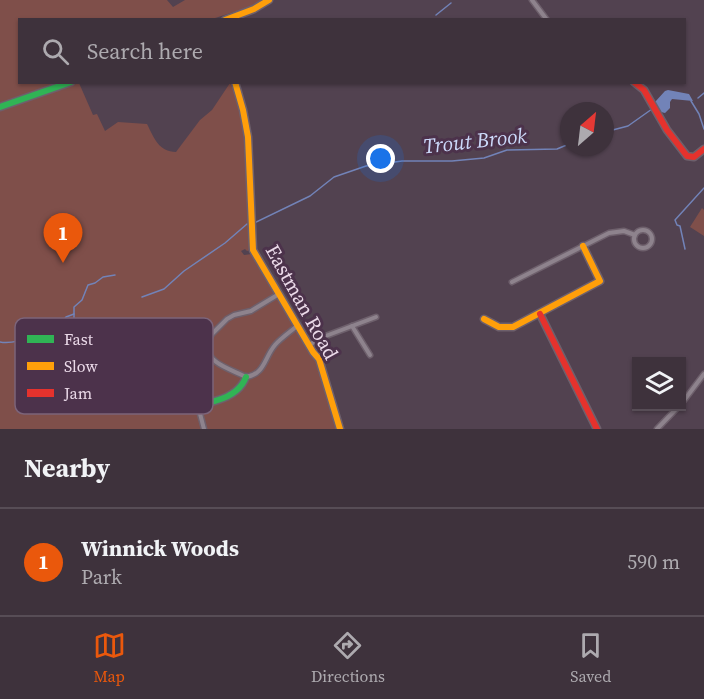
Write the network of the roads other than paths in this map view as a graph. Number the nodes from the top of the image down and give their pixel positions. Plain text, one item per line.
1 (269, 0) edge
2 (532, 0) edge
3 (230, 18) edge
4 (546, 18) edge
5 (65, 84) edge
6 (236, 84) edge
7 (636, 84) edge
8 (0, 107) edge
9 (704, 149) edge
10 (635, 235) junction
11 (583, 246) junction
12 (512, 282) dead end
13 (279, 294) junction
14 (540, 314) junction
15 (376, 316) dead end
16 (484, 319) dead end
17 (297, 326) junction
18 (352, 326) junction
19 (213, 333) edge
20 (309, 345) junction
21 (370, 355) dead end
22 (213, 360) edge
23 (704, 374) edge
24 (246, 377) junction
25 (686, 397) edge
26 (213, 402) edge
27 (674, 411) edge
28 (200, 414) edge
29 (204, 429) edge
30 (340, 429) edge
31 (597, 429) edge
32 (657, 429) edge

1 - 3 street
2 - 4 street
5 - 8 street
6 - 13 street, Eastman Road
7 - 9 street
10 - 10 street
10 - 11 street
11 - 12 street
11 - 14 street
13 - 17 street, Eastman Road
13 - 19 street
14 - 16 street
14 - 31 street
15 - 18 street
17 - 20 street, Eastman Road
17 - 24 street
18 - 20 street
18 - 21 street
20 - 30 street, Eastman Road
22 - 24 street
23 - 25 street
24 - 26 street
27 - 32 street
28 - 29 street

